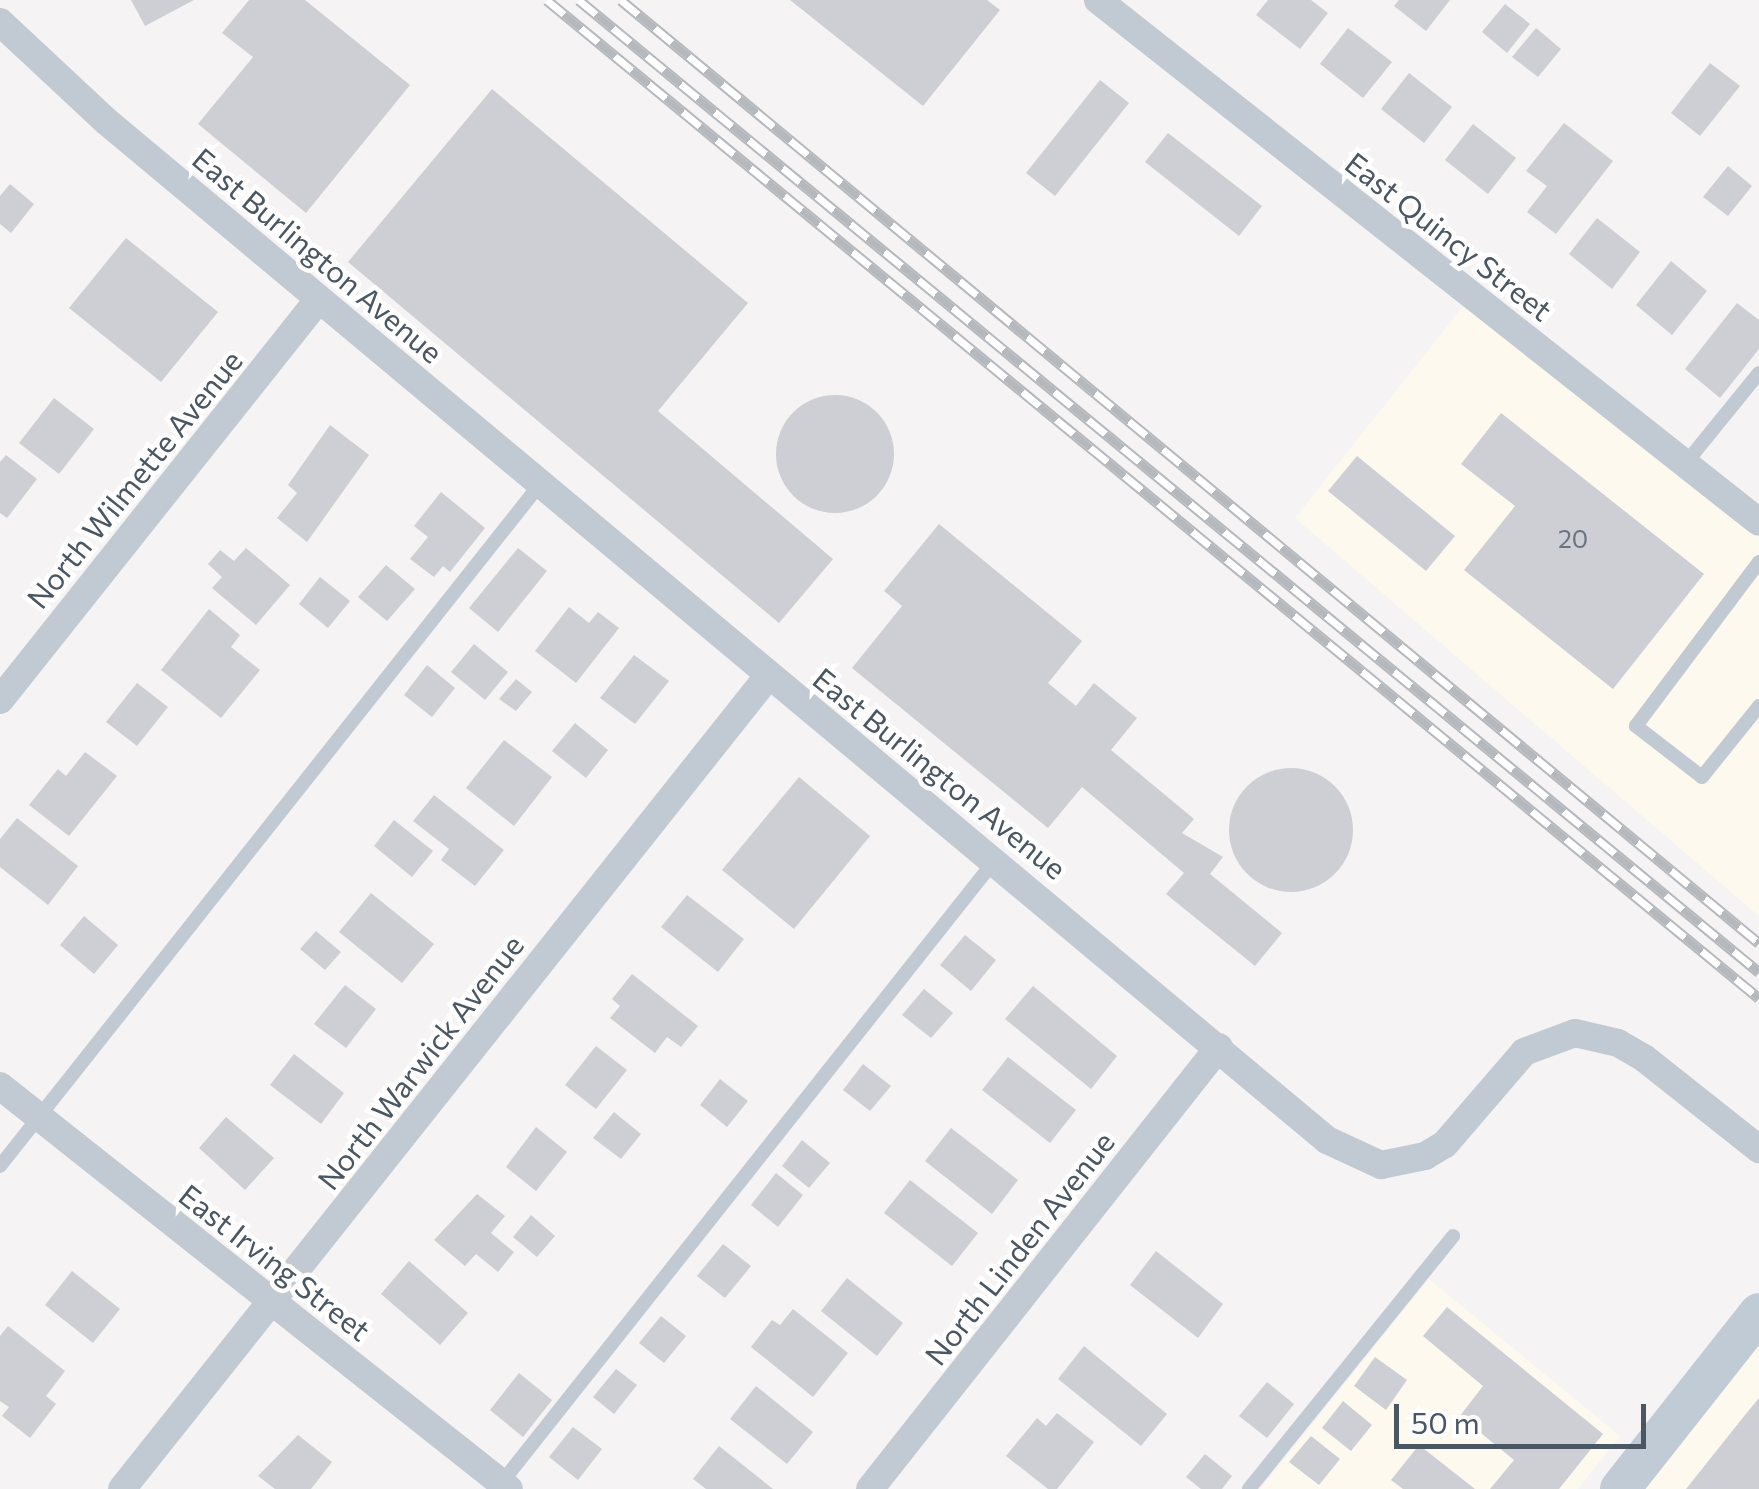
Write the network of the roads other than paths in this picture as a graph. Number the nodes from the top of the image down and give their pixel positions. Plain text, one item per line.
1 (1098, 0) edge
2 (0, 22) edge
3 (319, 300) junction
4 (1759, 373) edge
5 (1685, 464) junction
6 (541, 483) junction
7 (1759, 522) edge
8 (1759, 562) edge
9 (769, 675) junction
10 (0, 700) edge
11 (1759, 706) edge
12 (996, 860) junction
13 (1219, 1047) junction
14 (0, 1086) edge
15 (39, 1116) junction
16 (1759, 1150) edge
17 (0, 1166) edge
18 (1453, 1236) dead end
19 (272, 1301) junction
20 (1759, 1314) edge
21 (503, 1487) edge
22 (122, 1489) edge
23 (870, 1489) edge
24 (1248, 1489) edge
25 (1620, 1489) edge

1 - 5 street, East Quincy Street
2 - 3 street, East Burlington Avenue
3 - 6 street, East Burlington Avenue
3 - 10 street, North Wilmette Avenue
4 - 5 lane
5 - 7 street, East Quincy Street
6 - 9 street, East Burlington Avenue
6 - 15 lane
8 - 11 lane
9 - 12 street, East Burlington Avenue
9 - 19 street, North Warwick Avenue
12 - 13 street, East Burlington Avenue
12 - 21 lane
13 - 16 street, East Burlington Avenue
13 - 23 street, North Linden Avenue
14 - 15 street, East Irving Street
15 - 17 lane
15 - 19 street, East Irving Street
18 - 24 lane
19 - 21 street, East Irving Street
19 - 22 street, North Warwick Avenue
20 - 25 main road

